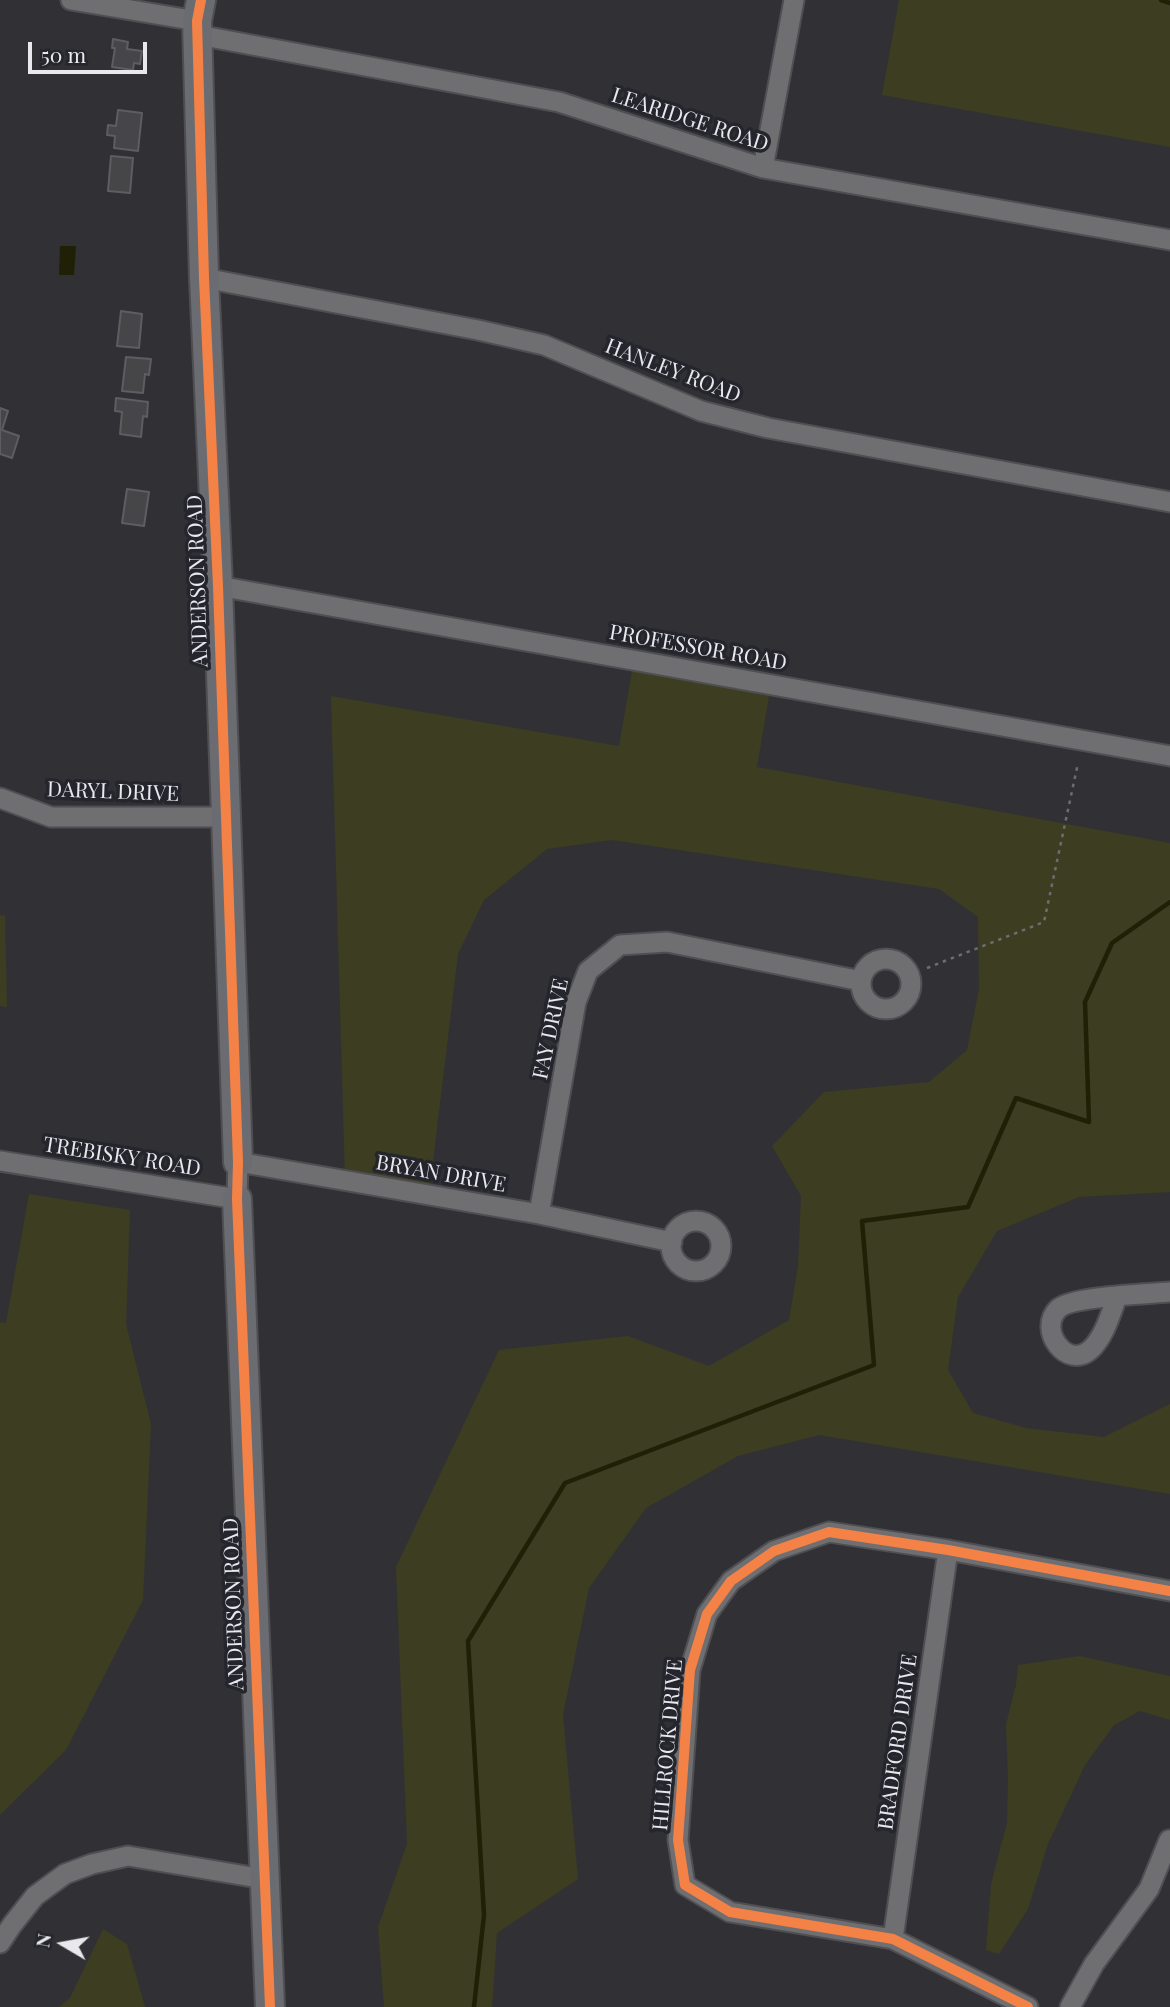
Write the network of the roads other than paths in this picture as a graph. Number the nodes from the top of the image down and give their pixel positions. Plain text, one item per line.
1 (71, 0) edge
2 (794, 0) edge
3 (199, 19) edge
4 (763, 168) junction
5 (1170, 240) edge
6 (204, 278) junction
7 (1170, 502) edge
8 (218, 586) junction
9 (1170, 756) edge
10 (0, 798) edge
11 (227, 817) junction
12 (861, 981) dead end
13 (0, 1161) edge
14 (238, 1162) junction
15 (237, 1199) junction
16 (539, 1214) junction
17 (672, 1242) dead end
18 (1170, 1292) edge
19 (1117, 1297) dead end
20 (948, 1550) junction
21 (1170, 1591) edge
22 (1169, 1840) edge
23 (264, 1879) junction
24 (893, 1939) junction
25 (0, 1943) edge
26 (270, 2007) edge
27 (1028, 2007) edge
28 (1070, 2007) edge

1 - 3 street, LEARIDGE ROAD
2 - 4 street
3 - 4 street, LEARIDGE ROAD
3 - 6 street, ANDERSON ROAD
4 - 5 street, LEARIDGE ROAD
6 - 7 street, HANLEY ROAD
6 - 8 street, ANDERSON ROAD
8 - 9 street, PROFESSOR ROAD
8 - 11 street, ANDERSON ROAD
10 - 11 street, DARYL DRIVE
11 - 14 street, ANDERSON ROAD
12 - 16 street, FAY DRIVE
13 - 15 street, TREBISKY ROAD
14 - 15 street
14 - 16 street, BRYAN DRIVE
15 - 23 street, ANDERSON ROAD
16 - 17 street, BRYAN DRIVE
18 - 19 street
20 - 21 street, HILLROCK DRIVE
20 - 24 street, BRADFORD DRIVE
20 - 24 street, HILLROCK DRIVE
22 - 28 street
23 - 25 street
23 - 26 street, ANDERSON ROAD
24 - 27 street, HILLROCK DRIVE

